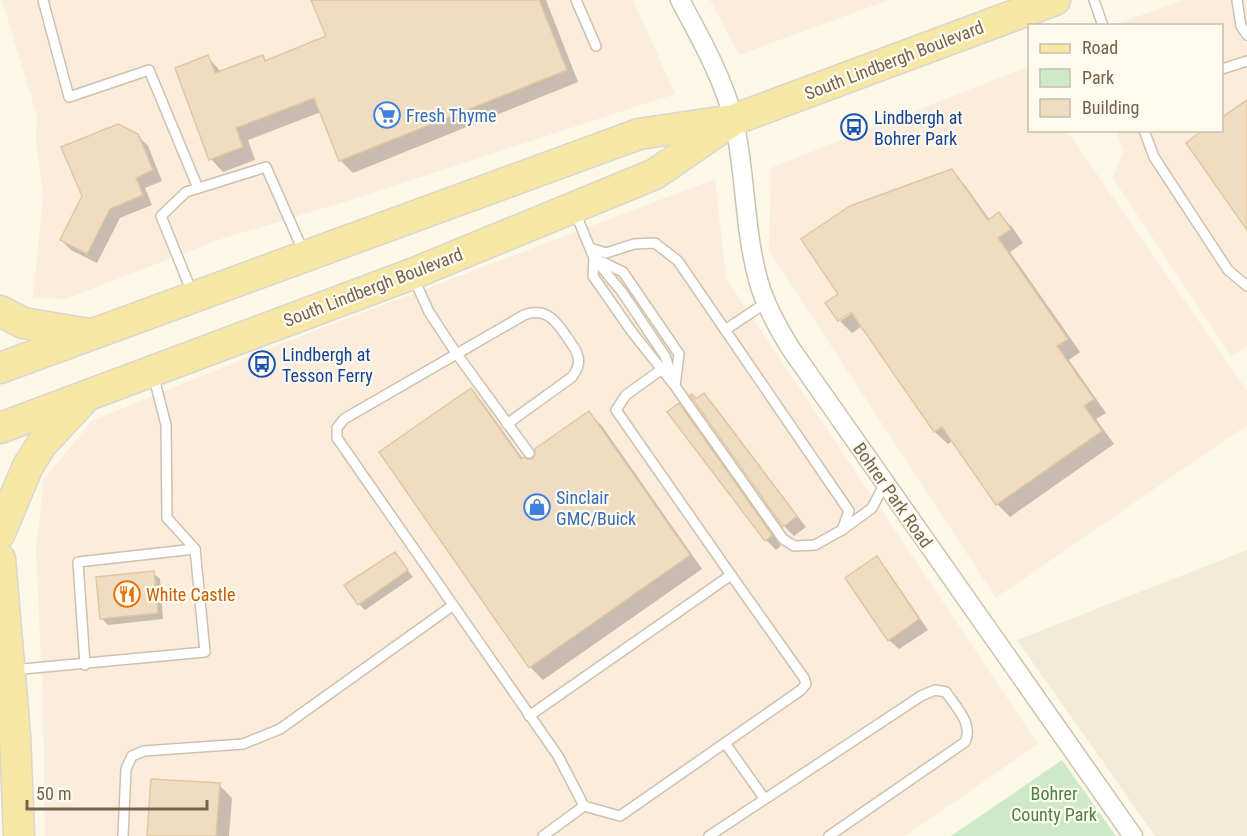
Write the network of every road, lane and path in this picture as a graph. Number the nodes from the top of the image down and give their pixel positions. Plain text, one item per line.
1 (43, 0) edge
2 (576, 0) edge
3 (680, 0) edge
4 (1055, 0) edge
5 (1094, 0) edge
6 (1237, 0) edge
7 (1102, 24) edge
8 (1247, 35) edge
9 (596, 46) dead end
10 (1247, 61) edge
11 (1223, 68) edge
12 (734, 120) junction
13 (1145, 132) edge
14 (198, 188) junction
15 (573, 207) junction
16 (590, 248) junction
17 (305, 255) junction
18 (594, 258) junction
19 (412, 274) junction
20 (1247, 286) edge
21 (194, 297) junction
22 (767, 302) junction
23 (0, 310) edge
24 (725, 330) junction
25 (92, 334) junction
26 (456, 353) junction
27 (0, 368) edge
28 (662, 369) junction
29 (152, 372) junction
30 (675, 386) junction
31 (87, 396) junction
32 (507, 424) junction
33 (0, 428) edge
34 (529, 453) dead end
35 (885, 483) junction
36 (842, 530) junction
37 (0, 533) edge
38 (195, 549) junction
39 (0, 559) edge
40 (731, 575) junction
41 (452, 606) junction
42 (85, 664) junction
43 (10, 670) junction
44 (529, 716) junction
45 (725, 743) junction
46 (764, 798) junction
47 (584, 806) junction
48 (19, 836) edge
49 (123, 836) edge
50 (543, 836) edge
51 (709, 836) edge
52 (830, 836) edge
53 (1133, 836) edge

1 - 14 lane
2 - 9 lane
3 - 12 street, Bohrer Park Road
4 - 12 main road, South Lindbergh Boulevard
5 - 7 lane
6 - 8 lane
10 - 11 lane
12 - 15 main road, South Lindbergh Boulevard
12 - 17 main road, South Lindbergh Boulevard
12 - 22 street, Bohrer Park Road
13 - 20 lane
14 - 17 lane
14 - 21 lane
15 - 16 lane
15 - 19 main road, South Lindbergh Boulevard
16 - 18 lane
16 - 24 lane
17 - 21 main road, South Lindbergh Boulevard
18 - 28 lane
18 - 30 lane
18 - 30 lane
19 - 26 lane
19 - 29 main road, South Lindbergh Boulevard
21 - 25 main road, South Lindbergh Boulevard
22 - 24 lane
22 - 35 street, Bohrer Park Road
23 - 25 main road
24 - 36 lane
25 - 27 main road, South Lindbergh Boulevard
26 - 32 lane
26 - 32 lane
26 - 41 lane
28 - 30 lane
28 - 40 lane
29 - 31 main road, South Lindbergh Boulevard
29 - 38 lane
30 - 36 lane
31 - 33 main road, South Lindbergh Boulevard
31 - 37 main road
32 - 34 lane
35 - 36 lane
35 - 53 street, Bohrer Park Road
38 - 42 lane
38 - 42 lane
39 - 43 main road
40 - 44 lane
40 - 45 lane
41 - 44 lane
41 - 49 lane
42 - 43 lane
43 - 48 main road
44 - 47 lane
45 - 46 lane
45 - 47 lane
46 - 51 lane
46 - 52 lane
47 - 50 lane

